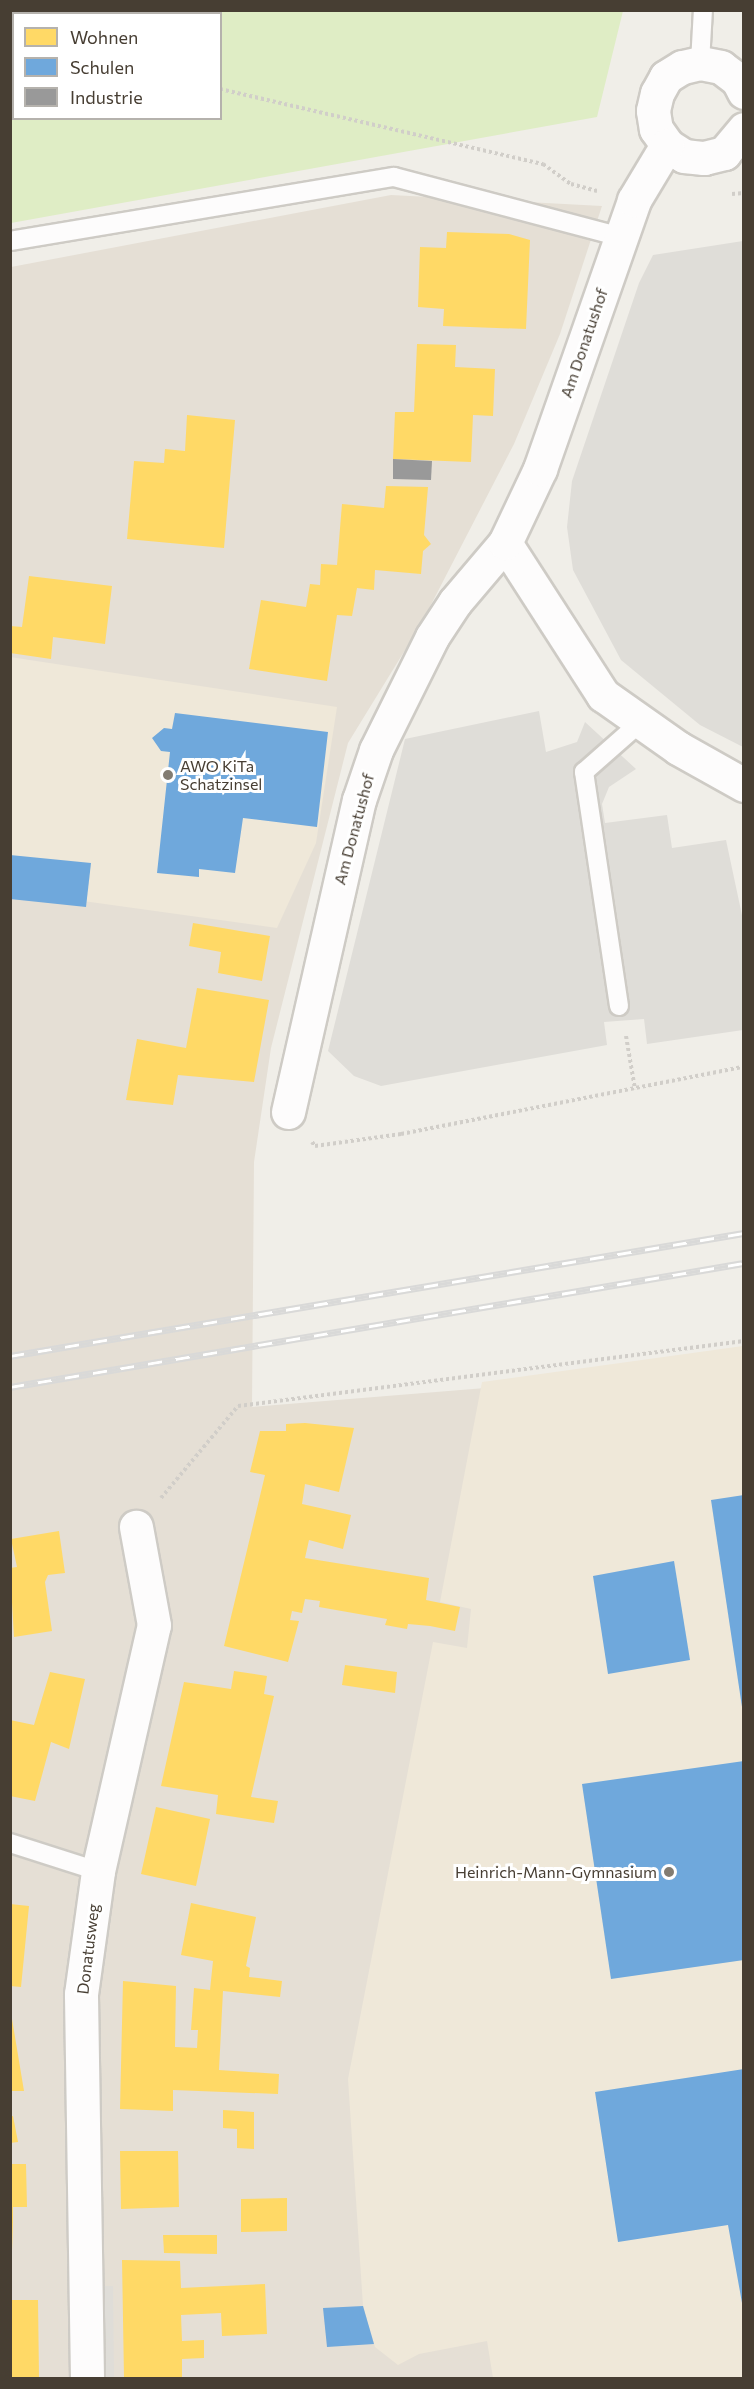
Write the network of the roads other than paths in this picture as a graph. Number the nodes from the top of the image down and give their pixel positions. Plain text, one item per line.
1 (702, 10) edge
2 (700, 63) junction
3 (744, 92) edge
4 (744, 129) edge
5 (667, 145) junction
6 (621, 237) junction
7 (10, 241) edge
8 (506, 543) junction
9 (641, 722) junction
10 (744, 785) edge
11 (619, 1006) road end
12 (288, 1112) road end
13 (136, 1527) road end
14 (10, 1843) edge
15 (98, 1871) junction
16 (87, 2379) edge

1 - 2 lane
2 - 3 street
2 - 5 street
4 - 5 street
5 - 6 street, Am Donatushof
6 - 7 lane
6 - 8 street, Am Donatushof
8 - 9 street
8 - 12 street, Am Donatushof
9 - 10 street
9 - 11 lane
13 - 15 street, Donatusweg
14 - 15 lane
15 - 16 street, Donatusweg

